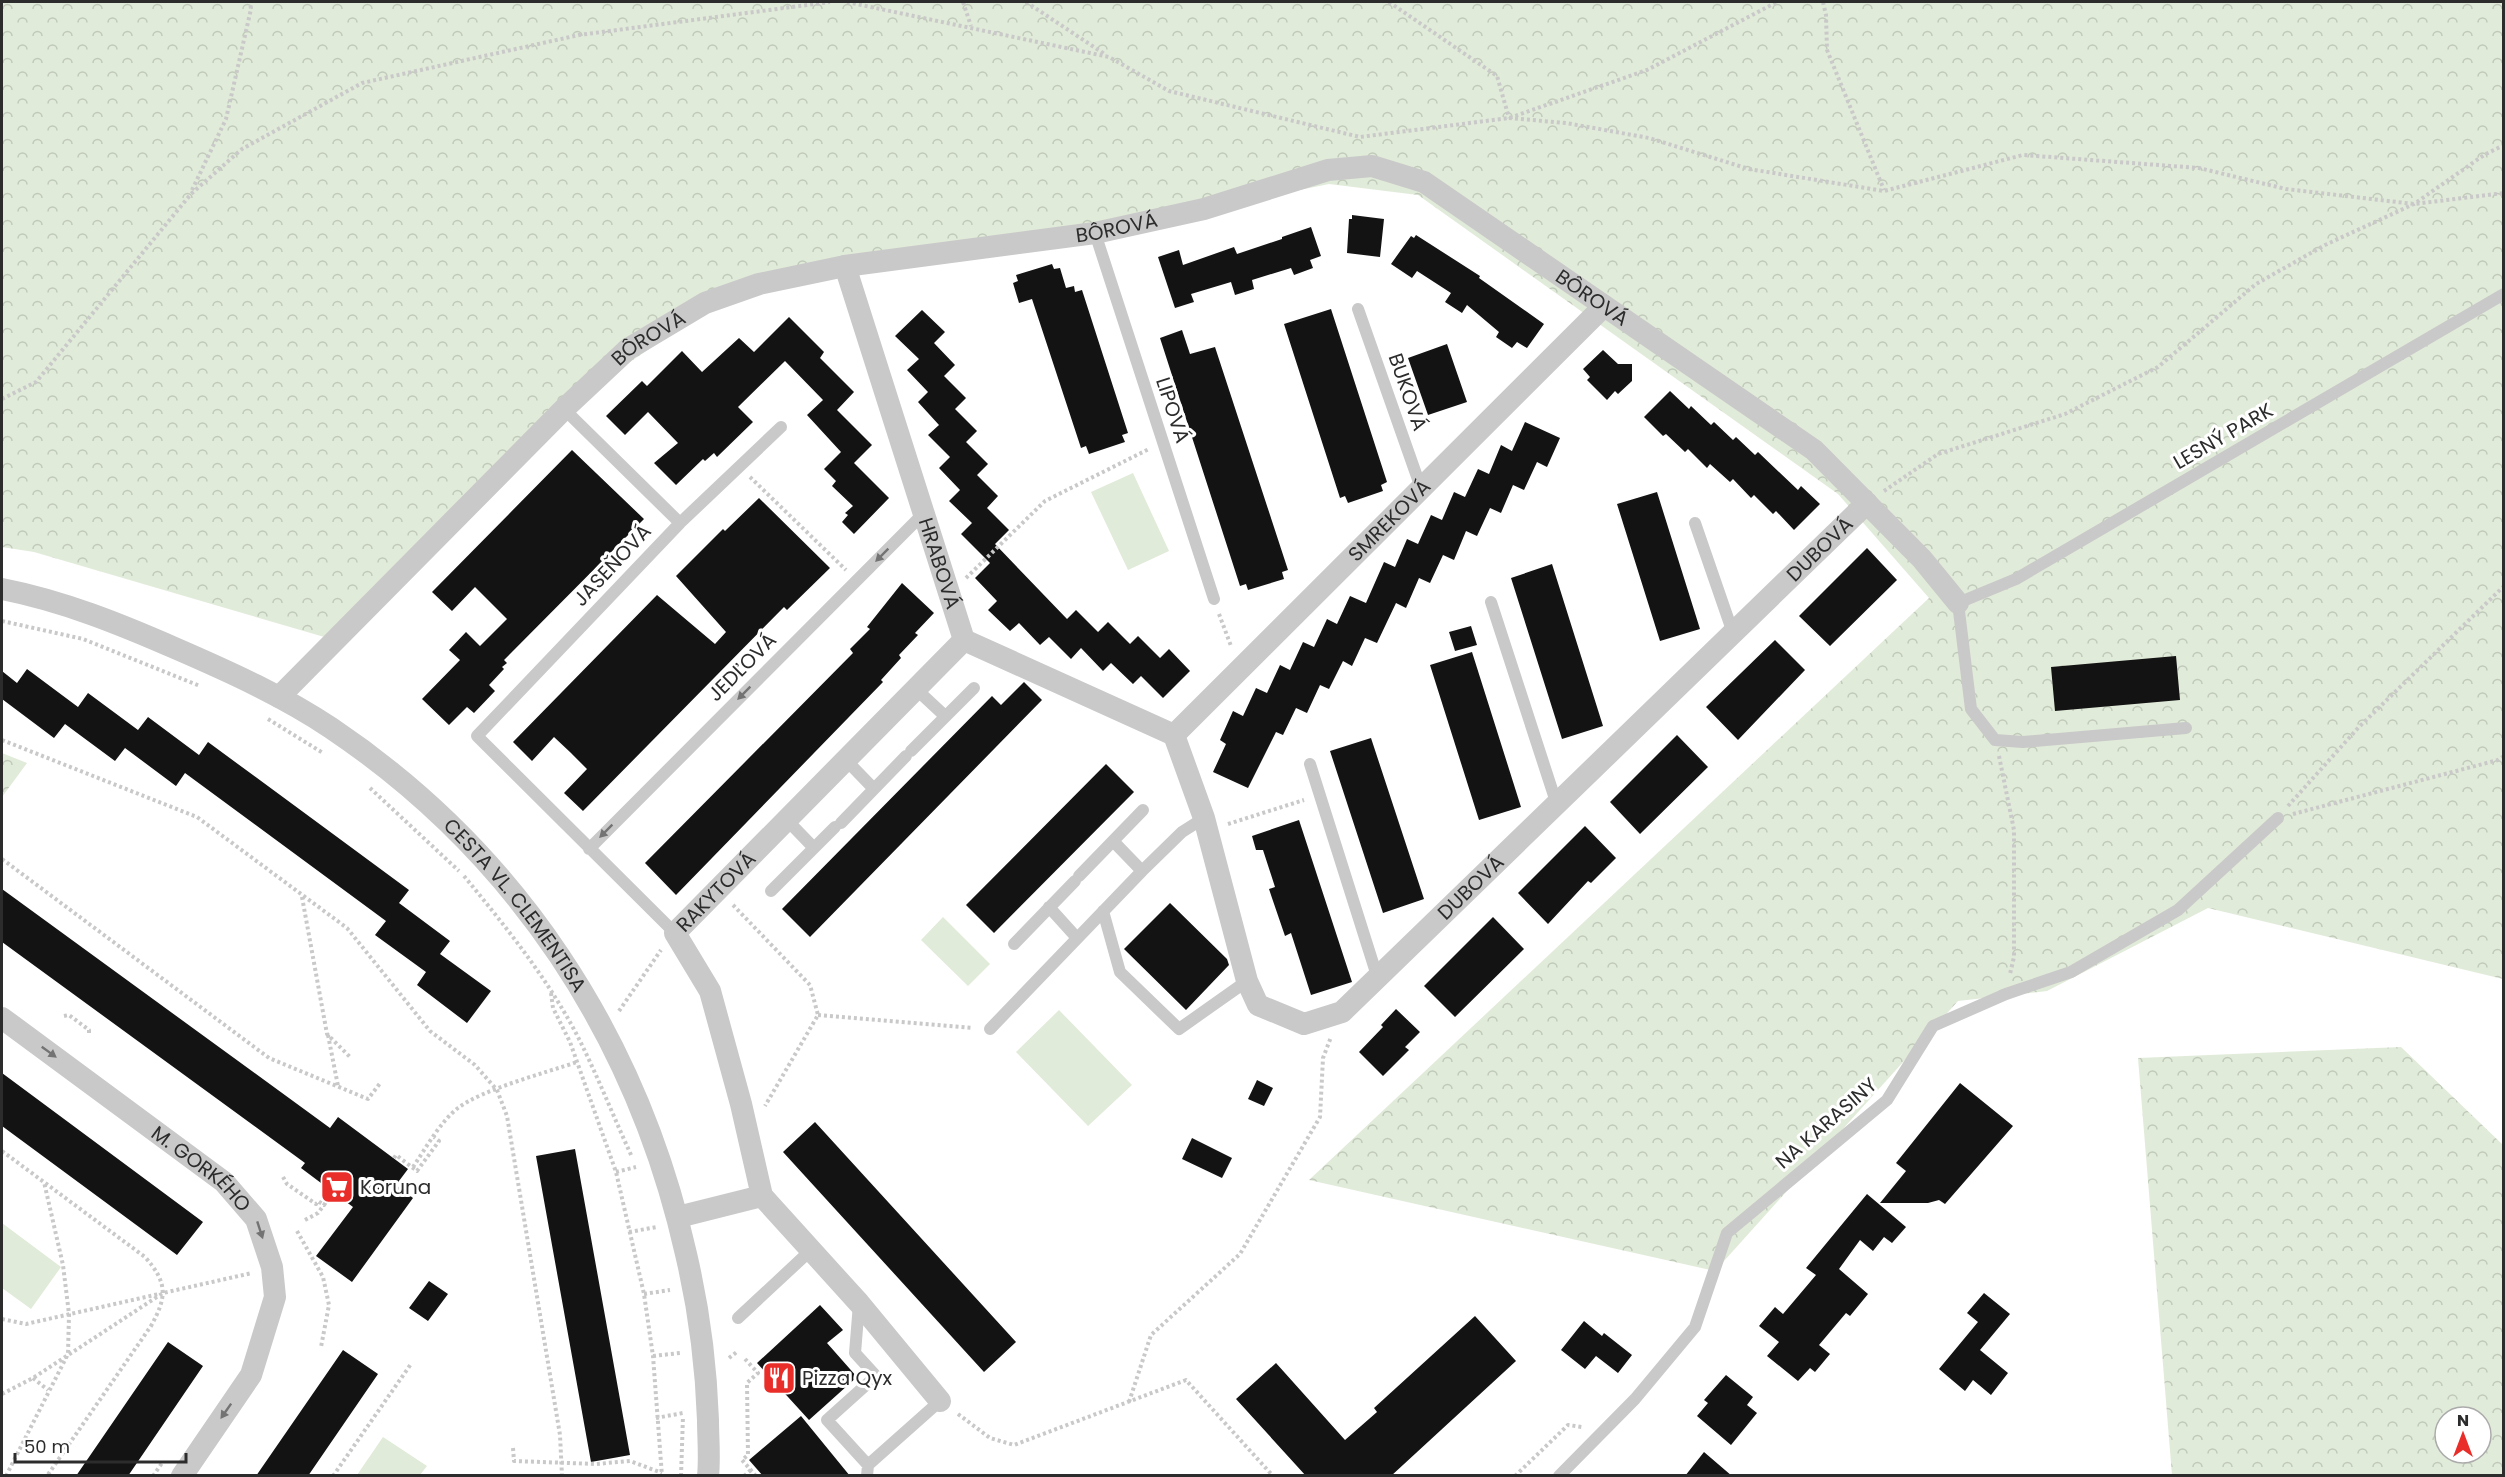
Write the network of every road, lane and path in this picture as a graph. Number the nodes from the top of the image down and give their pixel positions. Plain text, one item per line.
1 (249, 2) edge
2 (830, 2) edge
3 (847, 2) edge
4 (963, 2) edge
5 (1026, 2) edge
6 (1389, 2) edge
7 (1778, 2) edge
8 (1823, 2) edge
9 (971, 27) junction
10 (1109, 57) junction
11 (1509, 118) junction
12 (2504, 145) edge
13 (1884, 191) junction
14 (2504, 193) edge
15 (190, 194) junction
16 (2414, 204) junction
17 (1095, 233) junction
18 (845, 266) junction
19 (2504, 294) edge
20 (1605, 306) junction
21 (1358, 309) dead end
22 (2, 399) edge
23 (564, 409) junction
24 (781, 427) dead end
25 (1163, 442) junction
26 (739, 466) junction
27 (1421, 488) junction
28 (1867, 503) junction
29 (923, 514) junction
30 (680, 523) junction
31 (1695, 523) dead end
32 (857, 581) junction
33 (2504, 586) edge
34 (2, 589) edge
35 (949, 594) junction
36 (1214, 599) joint
37 (1491, 602) dead end
38 (1958, 603) junction
39 (2, 621) edge
40 (1733, 633) junction
41 (964, 640) junction
42 (1240, 669) junction
43 (974, 688) dead end
44 (207, 689) dead end
45 (916, 689) junction
46 (279, 697) junction
47 (265, 717) dead end
48 (945, 717) junction
49 (2186, 728) dead end
50 (1174, 735) junction
51 (2, 740) edge
52 (1995, 740) junction
53 (328, 757) dead end
54 (2504, 758) edge
55 (846, 760) junction
56 (1310, 764) dead end
57 (362, 782) dead end
58 (874, 789) junction
59 (1320, 795) junction
60 (1557, 805) junction
61 (1143, 810) dead end
62 (2278, 818) junction
63 (787, 820) junction
64 (1206, 824) junction
65 (1113, 841) junction
66 (814, 848) junction
67 (589, 849) junction
68 (2, 859) edge
69 (1142, 871) junction
70 (718, 889) junction
71 (771, 891) dead end
72 (302, 896) junction
73 (1049, 907) junction
74 (1103, 911) junction
75 (670, 938) junction
76 (1077, 938) junction
77 (1014, 944) dead end
78 (1378, 979) junction
79 (1247, 981) junction
80 (550, 989) junction
81 (2006, 994) junction
82 (1342, 1012) junction
83 (818, 1015) junction
84 (64, 1016) dead end
85 (2, 1018) edge
86 (614, 1018) dead end
87 (990, 1029) joint
88 (327, 1034) junction
89 (89, 1035) dead end
90 (578, 1038) junction
91 (570, 1042) junction
92 (351, 1058) dead end
93 (577, 1062) junction
94 (381, 1082) dead end
95 (338, 1087) junction
96 (497, 1089) junction
97 (748, 1135) junction
98 (2, 1151) edge
99 (394, 1158) dead end
100 (636, 1167) junction
101 (616, 1173) junction
102 (283, 1177) dead end
103 (640, 1177) dead end
104 (44, 1182) junction
105 (333, 1192) dead end
106 (762, 1196) junction
107 (324, 1205) junction
108 (653, 1217) dead end
109 (678, 1217) junction
110 (306, 1220) dead end
111 (657, 1227) junction
112 (297, 1232) dead end
113 (629, 1232) junction
114 (659, 1237) dead end
115 (811, 1250) junction
116 (248, 1266) dead end
117 (272, 1266) junction
118 (249, 1274) junction
119 (668, 1280) dead end
120 (249, 1284) dead end
121 (670, 1290) junction
122 (163, 1293) junction
123 (644, 1294) junction
124 (672, 1301) dead end
125 (859, 1303) junction
126 (69, 1314) junction
127 (738, 1318) dead end
128 (2, 1319) edge
129 (678, 1342) dead end
130 (321, 1347) dead end
131 (738, 1351) dead end
132 (680, 1353) junction
133 (68, 1354) junction
134 (653, 1356) junction
135 (729, 1358) dead end
136 (746, 1359) dead end
137 (411, 1364) dead end
138 (681, 1365) dead end
139 (33, 1378) junction
140 (48, 1390) junction
141 (2, 1394) edge
142 (940, 1401) junction
143 (1129, 1402) junction
144 (656, 1418) junction
145 (1604, 1430) junction
146 (513, 1448) dead end
147 (166, 1458) dead end
148 (563, 1463) junction
149 (751, 1470) junction
150 (867, 1470) edge
151 (662, 1474) edge
152 (6, 1476) edge
153 (47, 1476) edge
154 (153, 1476) edge
155 (182, 1476) edge
156 (333, 1476) edge
157 (562, 1476) edge
158 (681, 1476) edge
159 (708, 1476) edge
160 (744, 1476) edge
161 (756, 1476) edge
162 (1273, 1476) edge
163 (1515, 1476) edge
164 (1559, 1476) edge

1 - 15 path
2 - 15 path
3 - 9 path
4 - 9 path
5 - 10 path
6 - 11 path
7 - 11 path
8 - 13 path
9 - 10 path
10 - 11 path
11 - 13 path
12 - 16 path
13 - 16 path
14 - 16 path
15 - 22 path
16 - 28 path
17 - 18 street, BÔROVÁ
17 - 20 street, BÔROVÁ
17 - 25 lane, LIPOVÁ
18 - 23 street, BÔROVÁ
18 - 29 street, HRABOVÁ
19 - 38 lane, LESNÝ PARK
20 - 27 street, SMREKOVÁ
20 - 28 street, BÔROVÁ
21 - 27 lane, BUKOVÁ
23 - 30 lane
23 - 46 street, BÔROVÁ
24 - 26 lane, JASEŇOVÁ
25 - 35 path
25 - 36 lane, LIPOVÁ
26 - 30 lane, JASEŇOVÁ
26 - 32 path
27 - 42 street, SMREKOVÁ
28 - 38 street, BÔROVÁ
28 - 40 street, DUBOVÁ
29 -> 32 lane, JEDĽOVÁ
29 - 35 street, HRABOVÁ
30 - 67 lane, JASEŇOVÁ
31 - 40 lane
32 -> 67 lane, JEDĽOVÁ
33 - 62 path
34 - 46 street, CESTA VL. CLEMENTISA
35 - 41 street, HRABOVÁ
36 - 42 path
37 - 60 lane
38 - 52 lane
39 - 44 path
40 - 60 street, DUBOVÁ
41 - 45 street, RAKYTOVÁ
41 - 50 street
42 - 50 street, SMREKOVÁ
43 - 48 lane
45 - 48 lane
45 - 55 street, RAKYTOVÁ
46 - 109 street, CESTA VL. CLEMENTISA
47 - 53 path
48 - 58 lane
49 - 52 lane
50 - 64 street, DUBOVÁ
51 - 72 path
52 - 81 path
54 - 62 path
55 - 58 lane
55 - 63 street, RAKYTOVÁ
56 - 59 lane
57 - 80 path
58 - 66 lane
59 - 64 path
59 - 78 lane
60 - 78 street, DUBOVÁ
61 - 65 lane
62 - 81 lane, NA KARASINY
63 - 66 lane
63 - 70 street, RAKYTOVÁ
64 - 69 lane
64 - 79 street, DUBOVÁ
65 - 69 lane
65 - 73 lane
66 - 71 lane
67 - 75 lane
68 - 95 path
69 - 74 lane
70 - 75 street, RAKYTOVÁ
70 - 83 path
72 - 88 path
72 - 96 path
73 - 76 lane
73 - 77 lane
74 - 76 lane
74 - 79 lane
75 - 86 path
75 - 97 street, RAKYTOVÁ
76 - 87 lane
78 - 82 street, DUBOVÁ
79 - 82 street, DUBOVÁ
80 - 90 path
80 - 91 path
81 - 145 lane, NA KARASINY
82 - 143 path
83 - 87 path
83 - 97 path
84 - 89 path
85 -> 117 street, M. GORKÉHO
88 - 92 path
88 - 95 path
90 - 91 path
90 - 100 path
91 - 93 path
93 - 96 path
93 - 101 path
94 - 95 path
96 - 99 path
96 - 148 path
97 - 106 street, RAKYTOVÁ
98 - 104 path
100 - 101 path
100 - 103 path
101 - 113 path
102 - 107 path
104 - 122 path
104 - 126 path
105 - 107 path
106 - 109 street
106 - 115 street
107 - 110 path
108 - 111 path
109 - 159 street, CESTA VL. CLEMENTISA
111 - 113 path
111 - 114 path
112 - 130 path
113 - 123 path
115 - 125 street
115 - 127 lane
116 - 118 path
117 - 118 path
117 -> 155 street, M. GORKÉHO
118 - 120 path
118 - 122 path
119 - 121 path
121 - 123 path
121 - 124 path
122 - 126 path
122 - 133 path
122 - 153 path
123 - 134 path
125 - 142 street
125 - 150 lane
126 - 128 path
126 - 133 path
129 - 132 path
131 - 135 path
132 - 134 path
132 - 138 path
133 - 139 path
133 - 140 path
134 - 144 path
136 - 149 path
137 - 156 path
139 - 140 path
139 - 141 path
140 - 152 path
142 - 143 path
142 - 150 lane
143 - 162 path
144 - 151 path
144 - 158 path
145 - 163 path
145 - 164 lane, NA KARASINY
146 - 148 path
147 - 154 path
148 - 151 path
148 - 157 path
149 - 160 path
149 - 161 path

